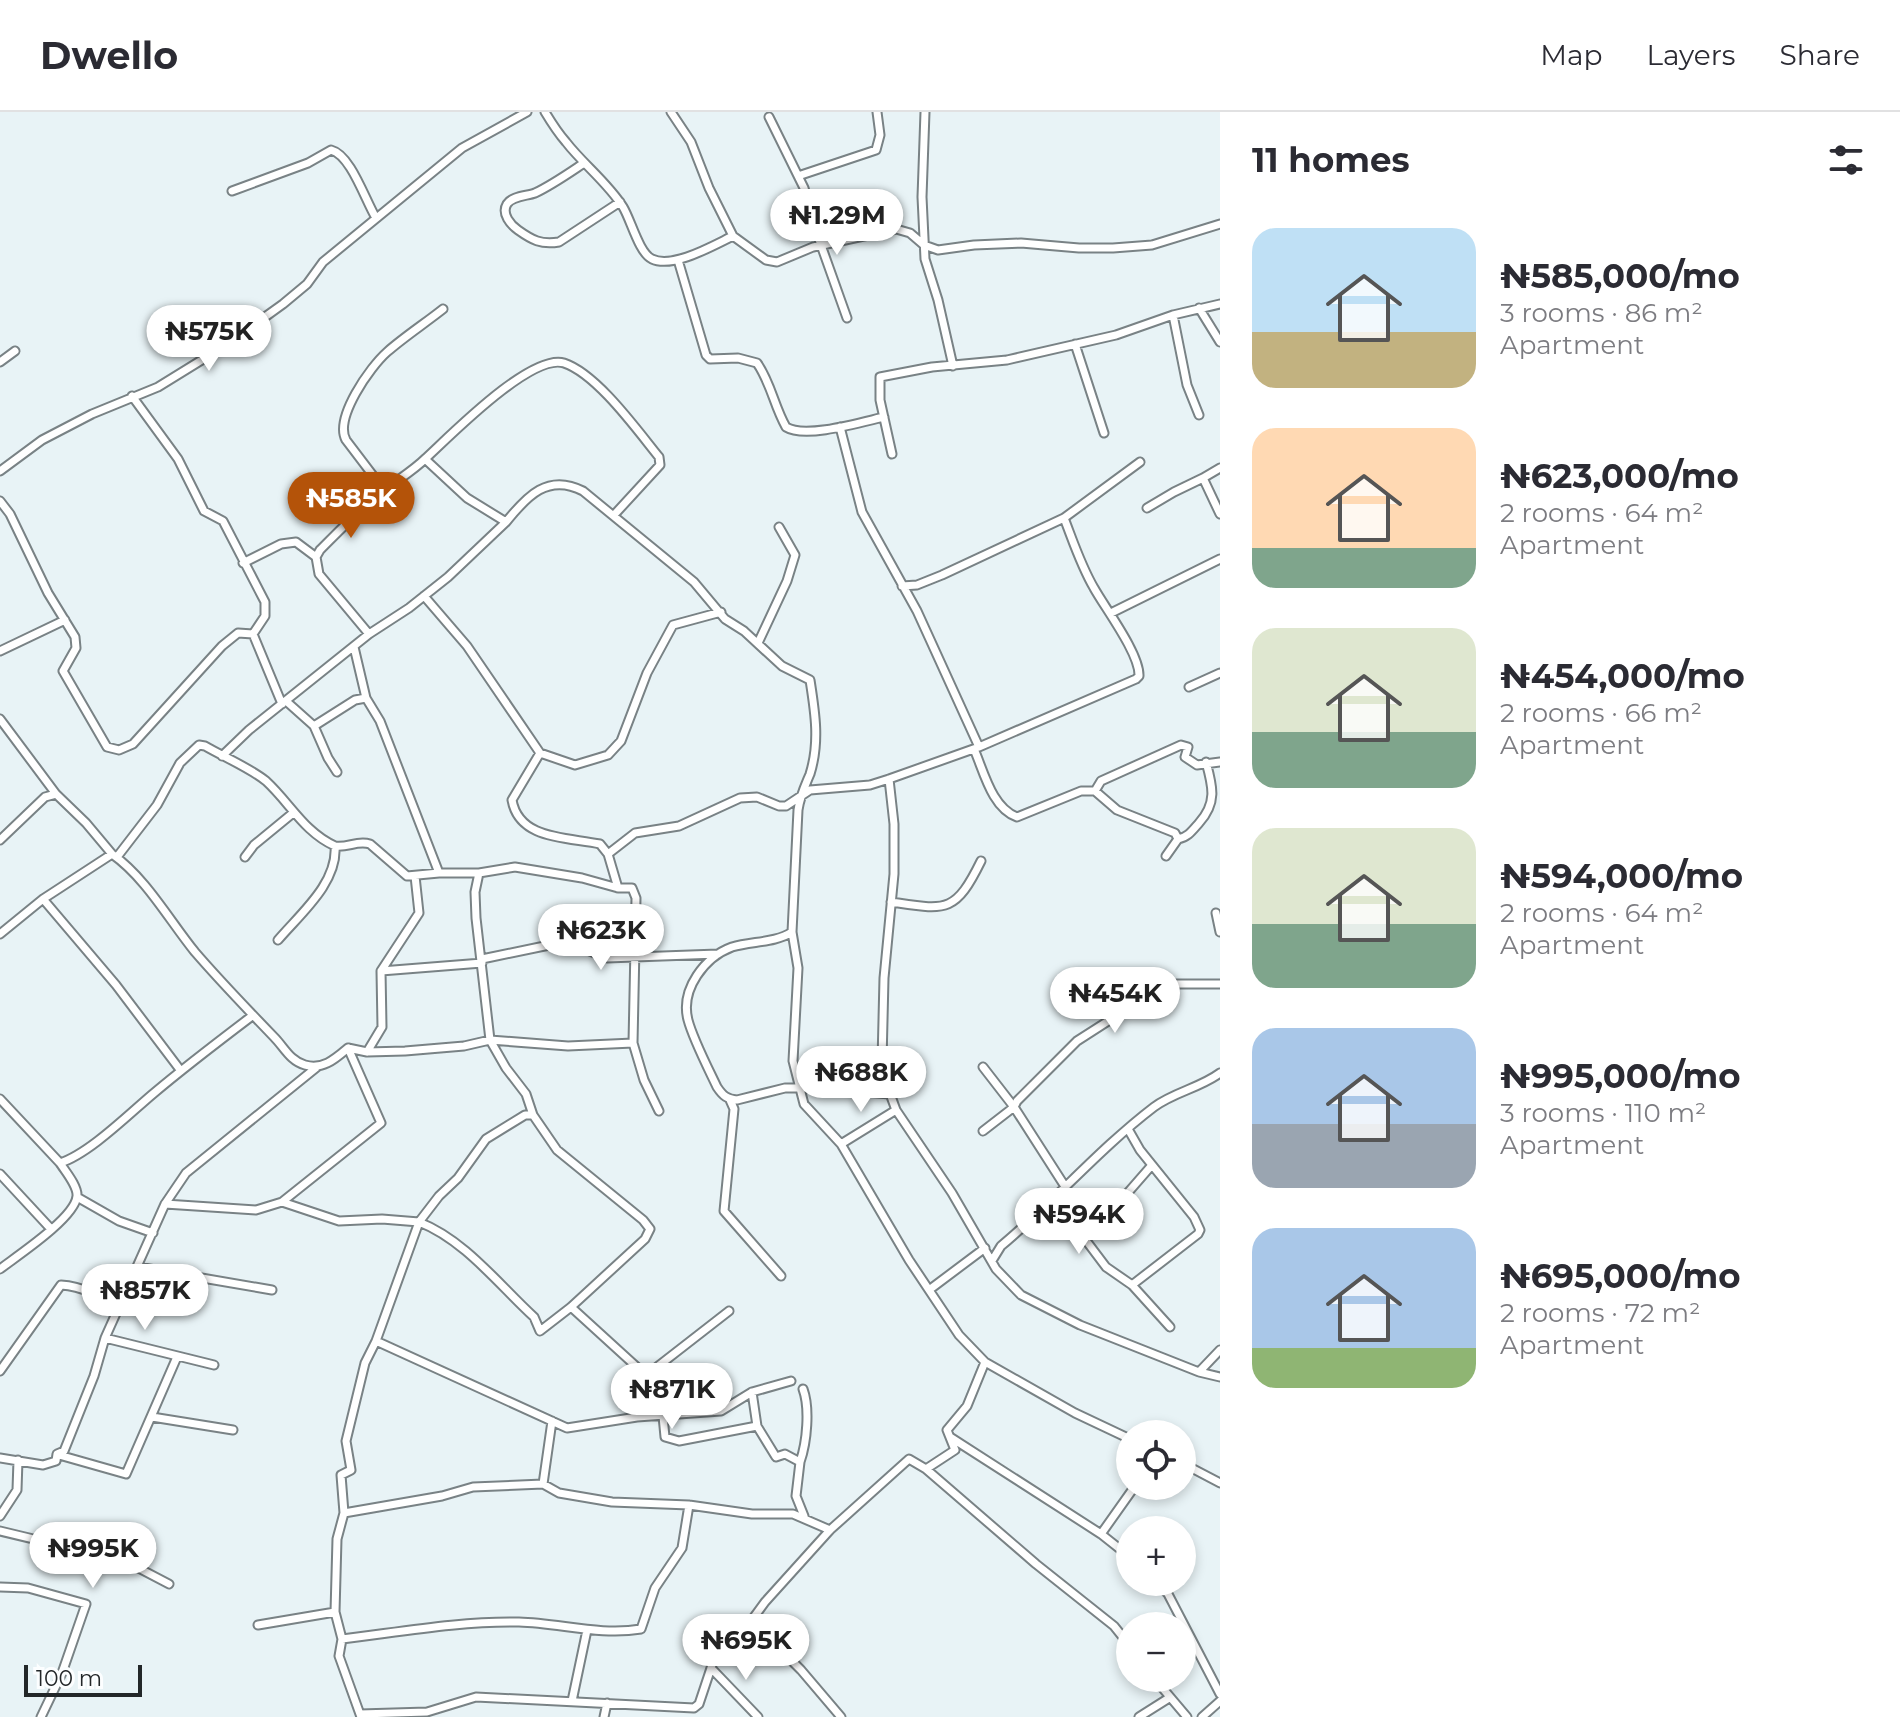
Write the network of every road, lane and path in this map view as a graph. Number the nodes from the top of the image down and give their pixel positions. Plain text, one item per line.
1 (527, 112) edge
2 (545, 112) edge
3 (671, 112) edge
4 (877, 112) edge
5 (925, 112) edge
6 (769, 117) dead end
7 (584, 163) junction
8 (798, 176) junction
9 (232, 191) dead end
10 (620, 202) junction
11 (376, 218) junction
12 (1220, 224) edge
13 (733, 236) junction
14 (821, 245) junction
15 (924, 245) junction
16 (678, 260) junction
17 (1220, 304) edge
18 (1199, 308) junction
19 (443, 309) dead end
20 (1173, 315) junction
21 (847, 318) dead end
22 (1220, 342) edge
23 (1075, 344) junction
24 (15, 351) dead end
25 (0, 362) edge
26 (953, 366) junction
27 (132, 396) junction
28 (1199, 415) dead end
29 (884, 417) junction
30 (840, 427) junction
31 (1104, 433) dead end
32 (892, 454) dead end
33 (425, 459) junction
34 (1140, 462) dead end
35 (1220, 468) edge
36 (0, 471) edge
37 (1203, 478) junction
38 (384, 490) junction
39 (0, 501) edge
40 (1147, 508) dead end
41 (1220, 514) edge
42 (614, 515) junction
43 (876, 517) dead end
44 (1064, 518) junction
45 (506, 522) junction
46 (867, 522) junction
47 (779, 527) dead end
48 (316, 557) junction
49 (1220, 559) edge
50 (243, 563) junction
51 (902, 586) junction
52 (424, 596) junction
53 (721, 612) junction
54 (1111, 613) junction
55 (65, 620) junction
56 (253, 634) junction
57 (369, 634) junction
58 (758, 643) junction
59 (354, 647) junction
60 (0, 651) edge
61 (1220, 673) edge
62 (1189, 687) dead end
63 (366, 698) junction
64 (284, 703) junction
65 (0, 719) edge
66 (314, 726) junction
67 (976, 748) junction
68 (540, 753) junction
69 (222, 756) junction
70 (1206, 762) junction
71 (1220, 762) edge
72 (337, 772) dead end
73 (889, 779) junction
74 (1095, 791) junction
75 (56, 794) junction
76 (800, 797) junction
77 (293, 813) junction
78 (1178, 839) junction
79 (0, 840) edge
80 (335, 846) junction
81 (608, 854) junction
82 (114, 856) junction
83 (1166, 856) dead end
84 (245, 857) dead end
85 (981, 861) dead end
86 (439, 873) junction
87 (479, 873) junction
88 (415, 876) junction
89 (618, 888) junction
90 (43, 899) junction
91 (891, 902) junction
92 (1216, 913) dead end
93 (792, 932) junction
94 (1220, 932) edge
95 (0, 934) edge
96 (278, 940) dead end
97 (720, 954) junction
98 (634, 958) junction
99 (482, 959) junction
100 (381, 971) junction
101 (1220, 984) edge
102 (252, 1016) junction
103 (490, 1040) junction
104 (633, 1043) junction
105 (348, 1048) junction
106 (367, 1052) junction
107 (317, 1067) junction
108 (983, 1067) dead end
109 (181, 1071) junction
110 (1220, 1073) edge
111 (798, 1088) junction
112 (890, 1094) junction
113 (0, 1099) edge
114 (730, 1100) junction
115 (1014, 1107) junction
116 (896, 1110) junction
117 (659, 1111) dead end
118 (533, 1115) junction
119 (1128, 1129) junction
120 (983, 1131) dead end
121 (841, 1144) junction
122 (60, 1163) junction
123 (1152, 1165) junction
124 (0, 1174) edge
125 (1066, 1188) junction
126 (77, 1197) junction
127 (1054, 1198) junction
128 (282, 1202) junction
129 (165, 1204) junction
130 (1118, 1204) dead end
131 (419, 1222) junction
132 (51, 1229) junction
133 (153, 1233) junction
134 (985, 1248) junction
135 (993, 1259) junction
136 (138, 1267) junction
137 (0, 1269) edge
138 (781, 1276) dead end
139 (1132, 1285) junction
140 (272, 1290) dead end
141 (929, 1290) junction
142 (571, 1307) junction
143 (118, 1309) junction
144 (729, 1311) dead end
145 (1170, 1327) dead end
146 (105, 1338) junction
147 (376, 1341) junction
148 (1220, 1350) edge
149 (177, 1357) junction
150 (985, 1362) junction
151 (214, 1365) dead end
152 (0, 1371) edge
153 (1199, 1372) junction
154 (1220, 1377) edge
155 (791, 1381) dead end
156 (803, 1389) dead end
157 (752, 1392) junction
158 (663, 1416) junction
159 (152, 1417) junction
160 (552, 1421) junction
161 (757, 1426) junction
162 (233, 1430) dead end
163 (1116, 1432) edge
164 (950, 1437) junction
165 (57, 1454) junction
166 (0, 1458) edge
167 (18, 1460) junction
168 (800, 1462) junction
169 (926, 1469) junction
170 (1196, 1470) edge
171 (1220, 1483) edge
172 (543, 1484) junction
173 (1125, 1500) edge
174 (689, 1505) junction
175 (344, 1513) junction
176 (0, 1516) edge
177 (804, 1516) junction
178 (830, 1530) junction
179 (0, 1531) edge
180 (1101, 1534) junction
181 (1116, 1546) edge
182 (169, 1584) dead end
183 (0, 1587) edge
184 (1169, 1596) edge
185 (335, 1612) junction
186 (751, 1620) junction
187 (258, 1625) dead end
188 (1116, 1628) edge
189 (587, 1630) junction
190 (342, 1639) junction
191 (711, 1668) junction
192 (1164, 1692) edge
193 (1220, 1694) edge
194 (1169, 1698) junction
195 (572, 1701) junction
196 (1220, 1701) edge
197 (607, 1703) junction
198 (361, 1716) edge
199 (41, 1717) edge
200 (604, 1717) edge
201 (758, 1717) edge
202 (841, 1717) edge
203 (1139, 1717) edge
204 (1187, 1717) edge
205 (1202, 1717) edge

1 - 11 street
2 - 7 street
3 - 13 street
4 - 8 street
5 - 15 street
6 - 8 street
7 - 10 street
7 - 10 street
8 - 14 street
9 - 11 street
10 - 16 street
11 - 27 street
12 - 15 street
13 - 14 street
13 - 16 street
14 - 15 street
14 - 21 street
15 - 26 street
16 - 30 street
17 - 18 street
18 - 20 street
18 - 22 street
19 - 38 street
20 - 23 street
20 - 28 street
23 - 26 street
23 - 31 street
24 - 25 street
26 - 29 street
27 - 36 street
27 - 50 street
29 - 30 street
29 - 32 street
30 - 46 street
33 - 38 street
33 - 42 street
33 - 45 street
34 - 44 street
35 - 37 street
37 - 40 street
37 - 41 street
38 - 48 street
39 - 55 street
42 - 45 street
42 - 53 street
43 - 46 street
44 - 51 street
44 - 54 street
45 - 52 street
46 - 51 street
47 - 58 street
48 - 50 street
48 - 57 street
49 - 54 street
50 - 56 street
51 - 67 street
52 - 57 street
52 - 68 street
53 - 58 street
53 - 68 street
54 - 67 street
55 - 56 street
55 - 60 street
56 - 64 street
57 - 59 street
58 - 76 street
59 - 63 street
59 - 64 street
61 - 62 street
63 - 66 street
63 - 86 street
64 - 66 street
64 - 69 street
65 - 75 street
66 - 72 street
67 - 73 street
67 - 74 street
68 - 81 street
69 - 77 street
69 - 82 street
70 - 71 street
70 - 74 street
70 - 78 street
73 - 76 street
73 - 91 street
74 - 78 street
75 - 79 street
75 - 82 street
76 - 81 street
76 - 93 street
77 - 80 street
77 - 84 street
78 - 83 street
80 - 88 street
80 - 96 street
81 - 89 street
82 - 90 street
82 - 102 street
85 - 91 street
86 - 87 street
86 - 88 street
87 - 89 street
87 - 99 street
88 - 100 street
89 - 98 street
90 - 95 street
90 - 109 street
91 - 112 street
92 - 94 street
93 - 97 street
93 - 111 street
97 - 98 street
97 - 114 street
98 - 99 street
98 - 104 street
99 - 100 street
99 - 103 street
100 - 106 street
101 - 115 street
102 - 107 street
102 - 109 street
103 - 104 street
103 - 106 street
103 - 118 street
104 - 117 street
105 - 106 street
105 - 107 street
105 - 128 street
107 - 129 street
108 - 115 street
109 - 122 street
110 - 119 street
111 - 112 street
111 - 114 street
111 - 121 street
112 - 116 street
113 - 122 street
114 - 138 street
115 - 120 street
115 - 125 street
116 - 121 street
116 - 134 street
118 - 131 street
118 - 142 street
119 - 123 street
119 - 125 street
121 - 141 street
122 - 126 street
123 - 130 street
123 - 139 street
124 - 132 street
125 - 127 street
126 - 132 street
126 - 133 street
127 - 135 street
127 - 139 street
128 - 129 street
128 - 131 street
129 - 133 street
131 - 142 street
131 - 147 street
132 - 137 street
133 - 136 street
134 - 135 street
134 - 141 street
135 - 153 street
136 - 140 street
136 - 143 street
139 - 145 street
141 - 150 street
142 - 144 street
143 - 146 street
143 - 152 street
146 - 149 street
146 - 165 street
147 - 160 street
147 - 175 street
148 - 153 street
149 - 151 street
149 - 159 street
150 - 163 street
150 - 164 street
153 - 154 street
155 - 157 street
156 - 168 street
157 - 158 street
157 - 161 street
158 - 160 street
158 - 161 street
159 - 162 street
159 - 165 street
160 - 172 street
161 - 168 street
164 - 169 street
164 - 180 street
165 - 167 street
166 - 167 street
167 - 176 street
168 - 177 street
169 - 178 street
169 - 188 street
170 - 171 street
172 - 174 street
172 - 175 street
173 - 180 street
174 - 177 street
174 - 189 street
175 - 185 street
177 - 178 street
178 - 186 street
179 - 182 street
180 - 181 street
183 - 199 street
184 - 193 street
185 - 187 street
185 - 190 street
186 - 191 street
186 - 202 street
189 - 190 street
189 - 195 street
190 - 198 street
191 - 197 street
191 - 201 street
192 - 194 street
194 - 203 street
194 - 204 street
195 - 197 street
195 - 198 street
196 - 205 street
197 - 200 street

